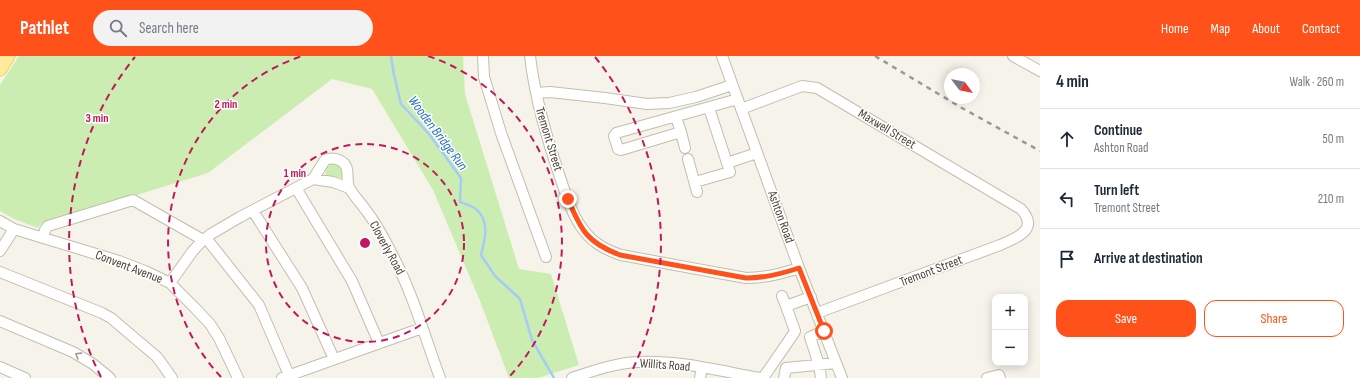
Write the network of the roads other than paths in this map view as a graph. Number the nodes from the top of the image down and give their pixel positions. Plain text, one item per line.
1 (8, 56) edge
2 (483, 56) edge
3 (530, 56) edge
4 (722, 56) edge
5 (1013, 56) edge
6 (0, 69) edge
7 (1040, 72) edge
8 (732, 85) junction
9 (536, 93) junction
10 (740, 104) junction
11 (709, 108) junction
12 (676, 117) junction
13 (681, 132) junction
14 (685, 148) dead end
15 (758, 153) junction
16 (688, 159) dead end
17 (727, 163) junction
18 (314, 179) junction
19 (296, 188) junction
20 (349, 188) junction
21 (253, 211) junction
22 (1025, 214) joint
23 (0, 221) edge
24 (14, 229) junction
25 (43, 238) junction
26 (205, 239) junction
27 (0, 252) edge
28 (546, 257) dead end
29 (799, 268) junction
30 (0, 272) edge
31 (170, 283) junction
32 (782, 296) dead end
33 (811, 297) junction
34 (786, 306) junction
35 (817, 313) junction
36 (1, 324) edge
37 (422, 328) junction
38 (824, 331) junction
39 (380, 343) junction
40 (334, 360) junction
41 (836, 362) junction
42 (819, 365) junction
43 (0, 367) edge
44 (701, 373) edge
45 (286, 377) edge
46 (436, 377) edge
47 (25, 378) edge
48 (110, 378) edge
49 (172, 378) edge
50 (238, 378) edge
51 (572, 378) edge
52 (762, 378) edge
53 (784, 378) edge
54 (821, 378) edge
55 (842, 378) edge
56 (987, 378) edge
57 (1000, 378) edge

1 - 6 main road
2 - 28 street
3 - 9 street, Tremont Street
4 - 8 street, Ashton Road
5 - 7 street
8 - 9 street
8 - 10 street, Ashton Road
9 - 29 street, Tremont Street
10 - 11 street, Maxwell Street
10 - 15 street, Ashton Road
10 - 22 street, Maxwell Street
11 - 12 street, Maxwell Street
11 - 17 street
12 - 13 street
12 - 13 street, Maxwell Street
13 - 14 street
15 - 17 street
15 - 29 street, Ashton Road
16 - 17 street
18 - 19 street
18 - 20 street
18 - 20 street
19 - 21 street
19 - 39 street
20 - 37 street, Cloverly Road
21 - 26 street
21 - 40 street
22 - 35 street, Tremont Street
23 - 24 street, Convent Avenue
24 - 25 street, Convent Avenue
24 - 27 street
25 - 26 street
25 - 31 street, Convent Avenue
26 - 31 street
26 - 45 street
29 - 33 street, Ashton Road
30 - 49 street
31 - 50 street, Convent Avenue
32 - 34 street
33 - 34 street
33 - 35 street, Ashton Road
34 - 52 street
35 - 38 street, Ashton Road
48 -> 36 street
37 - 39 street
37 - 46 street, Cloverly Road
38 - 41 street, Ashton Road
38 - 42 street
39 - 40 street
40 - 45 street
41 - 42 street
41 - 55 street, Ashton Road
42 - 53 street
42 - 54 street
43 - 47 street
44 - 51 street, Willits Road
44 - 52 street, Willits Road
56 - 57 street

